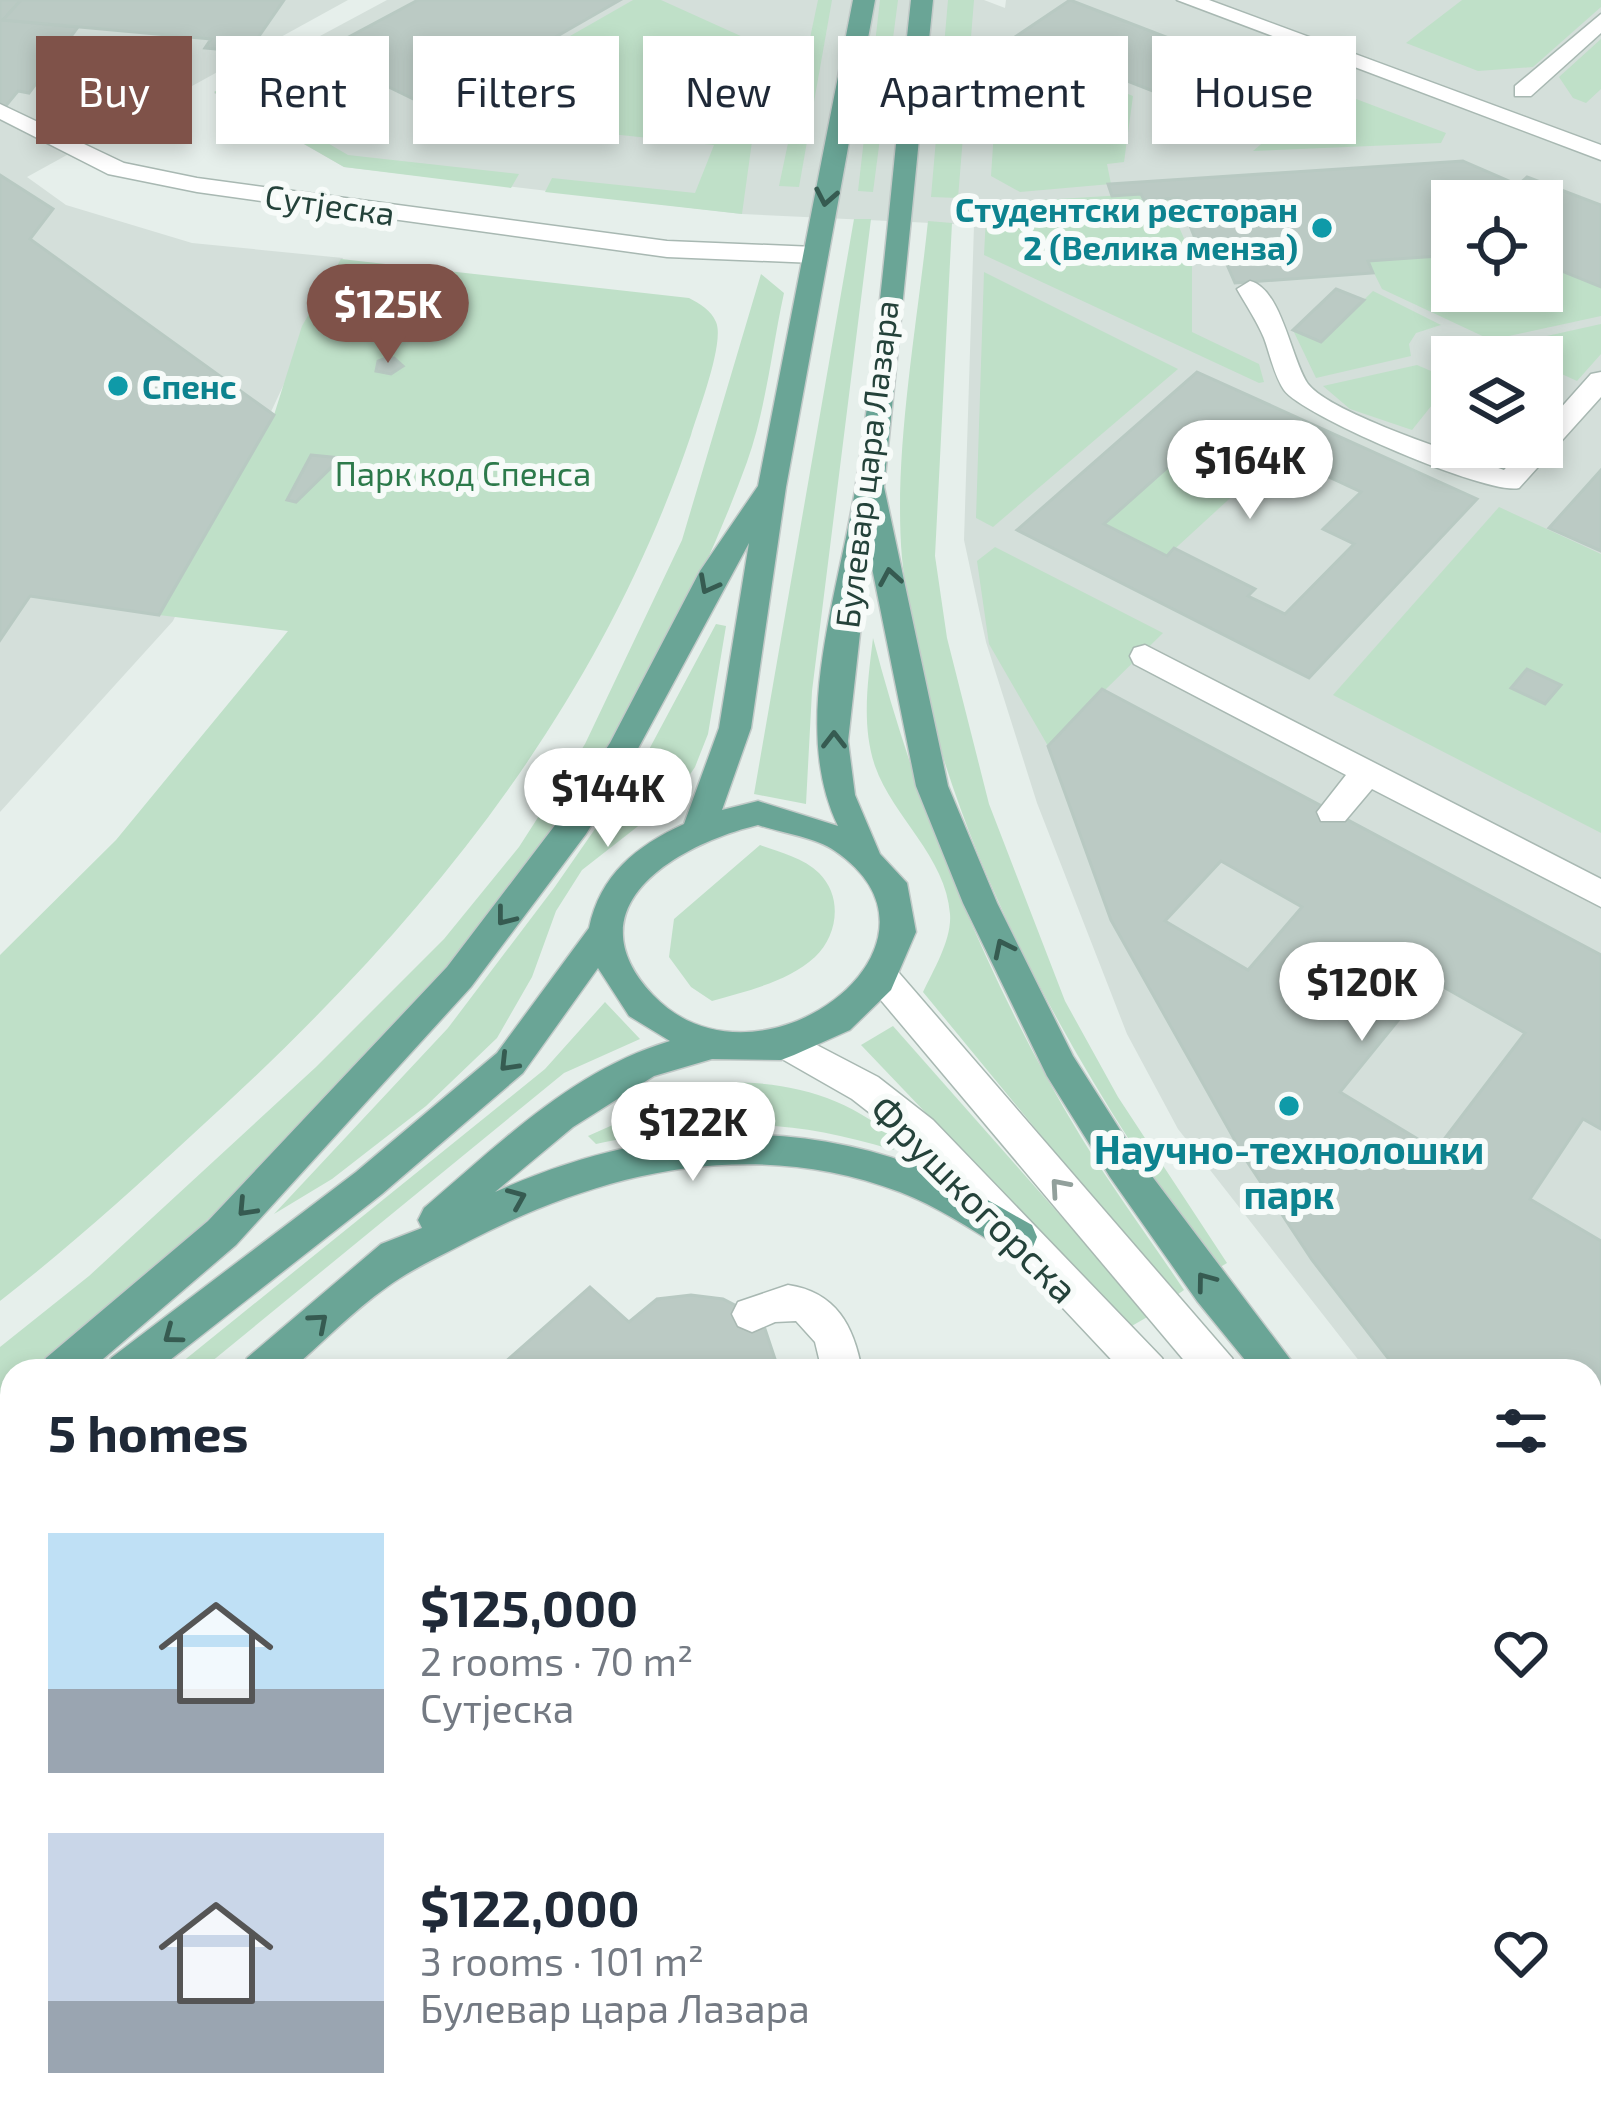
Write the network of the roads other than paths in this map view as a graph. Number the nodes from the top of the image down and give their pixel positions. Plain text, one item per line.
1 (864, 0) edge
2 (922, 0) edge
3 (1188, 0) edge
4 (1601, 21) edge
5 (1523, 91) dead end
6 (2, 111) edge
7 (1601, 154) edge
8 (815, 255) junction
9 (1250, 289) dead end
10 (1601, 380) edge
11 (1563, 422) edge
12 (1431, 454) edge
13 (1470, 468) edge
14 (1521, 468) edge
15 (772, 487) junction
16 (870, 487) junction
17 (1145, 656) dead end
18 (1368, 772) junction
19 (1333, 812) dead end
20 (699, 828) junction
21 (866, 850) junction
22 (1601, 894) edge
23 (602, 936) junction
24 (881, 976) junction
25 (714, 1044) junction
26 (788, 1045) junction
27 (1018, 1237) junction
28 (376, 1273) junction
29 (752, 1314) dead end
30 (74, 1359) edge
31 (141, 1359) edge
32 (276, 1359) edge
33 (839, 1359) edge
34 (1136, 1359) edge
35 (1208, 1359) edge
36 (1270, 1359) edge

1 -> 8 main road
2 - 16 main road, Булевар цара Лазара
3 - 7 street
4 - 5 street
6 - 8 street, Сутјеска
8 - 15 main road
9 - 12 street
10 - 11 street
13 - 14 street
15 - 20 main road
15 -> 30 main road
21 -> 16 main road, Булевар цара Лазара
36 -> 16 main road
17 - 18 street
18 - 19 street
18 - 22 street
20 - 21 main road
20 - 23 main road
21 - 24 main road
23 - 25 main road
23 -> 31 main road
24 - 26 main road
35 -> 24 street, Фрушкогорска
25 - 26 main road
25 - 28 main road
26 - 27 street, Фрушкогорска
28 -> 27 main road
27 - 34 street, Фрушкогорска
32 -> 28 main road
29 - 33 street

